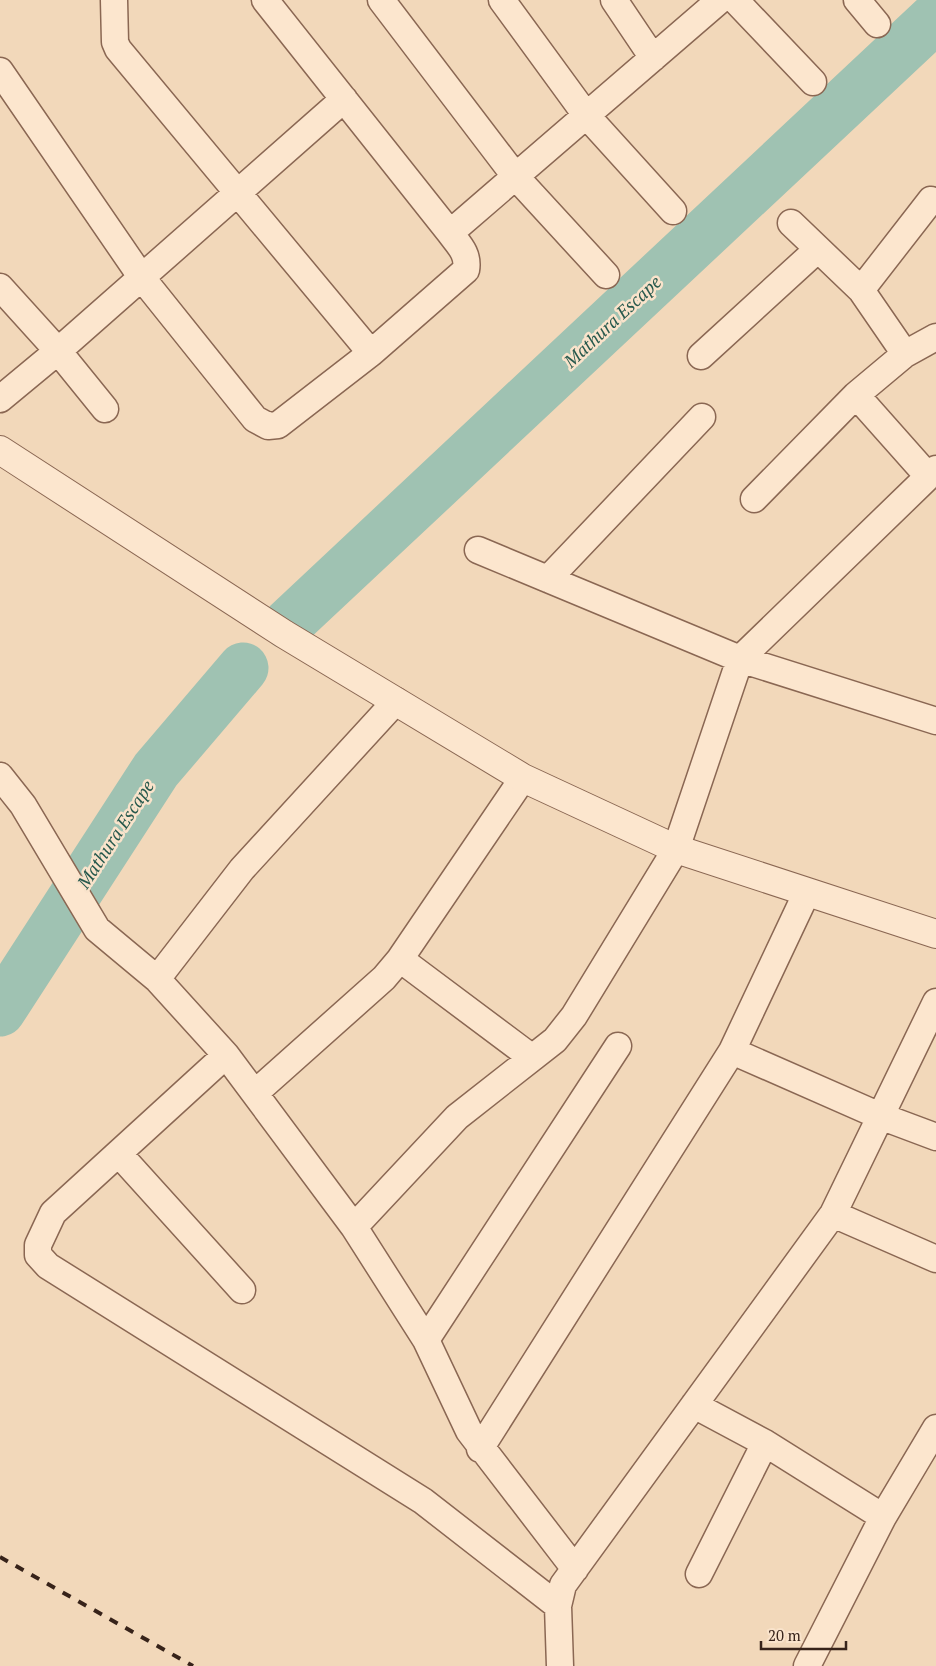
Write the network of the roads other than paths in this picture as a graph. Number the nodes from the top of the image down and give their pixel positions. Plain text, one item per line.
1 (114, 0) edge
2 (265, 0) edge
3 (381, 0) edge
4 (502, 0) edge
5 (614, 0) edge
6 (720, 0) edge
7 (736, 0) edge
8 (857, 0) edge
9 (878, 24) dead end
10 (653, 58) junction
11 (0, 71) edge
12 (813, 82) dead end
13 (344, 99) junction
14 (586, 115) junction
15 (515, 176) junction
16 (238, 194) junction
17 (934, 200) edge
18 (673, 211) dead end
19 (792, 223) dead end
20 (450, 233) junction
21 (818, 249) junction
22 (606, 275) dead end
23 (142, 278) junction
24 (0, 287) edge
25 (861, 290) junction
26 (936, 337) edge
27 (58, 351) junction
28 (371, 353) junction
29 (905, 354) junction
30 (701, 356) dead end
31 (856, 395) junction
32 (0, 399) edge
33 (105, 409) dead end
34 (702, 417) dead end
35 (0, 450) edge
36 (932, 473) edge
37 (754, 499) dead end
38 (478, 550) dead end
39 (548, 579) junction
40 (740, 659) junction
41 (396, 701) junction
42 (936, 721) edge
43 (0, 776) edge
44 (524, 778) junction
45 (676, 849) junction
46 (807, 892) junction
47 (936, 934) edge
48 (400, 960) junction
49 (157, 979) junction
50 (936, 1002) edge
51 (618, 1046) dead end
52 (732, 1050) junction
53 (226, 1055) junction
54 (531, 1056) junction
55 (255, 1093) junction
56 (880, 1116) junction
57 (936, 1137) edge
58 (119, 1154) junction
59 (833, 1214) junction
60 (354, 1227) junction
61 (936, 1259) edge
62 (242, 1290) dead end
63 (426, 1340) junction
64 (694, 1405) junction
65 (936, 1428) edge
66 (765, 1443) junction
67 (480, 1449) junction
68 (883, 1517) junction
69 (575, 1569) junction
70 (699, 1574) dead end
71 (558, 1606) junction
72 (560, 1666) edge
73 (807, 1666) edge

1 - 16 street
2 - 13 street
3 - 15 street
4 - 14 street
5 - 10 street
6 - 10 street
7 - 12 street
8 - 9 street
10 - 14 street
11 - 23 street
13 - 16 street
13 - 20 street
14 - 15 street
14 - 18 street
15 - 20 street
15 - 22 street
16 - 23 street
16 - 28 street
17 - 25 street
19 - 21 street
20 - 28 street
21 - 25 street
21 - 30 street
23 - 27 street
23 - 28 street
24 - 27 street
25 - 29 street
26 - 29 street
27 - 32 street
27 - 33 street
29 - 31 street
31 - 36 street
31 - 37 street
34 - 39 street
35 - 41 street
36 - 40 street
38 - 39 street
39 - 40 street
40 - 42 street
40 - 45 street
41 - 44 street
41 - 49 street
43 - 49 street
44 - 45 street
44 - 48 street
45 - 46 street
45 - 54 street
46 - 47 street
46 - 52 street
48 - 54 street
48 - 55 street
49 - 53 street
50 - 56 street
51 - 63 street
52 - 56 street
52 - 67 street
53 - 55 street
53 - 58 street
54 - 60 street
55 - 60 street
56 - 57 street
56 - 59 street
58 - 62 street
58 - 71 street
59 - 61 street
59 - 64 street
60 - 63 street
63 - 67 street
64 - 66 street
64 - 69 street
65 - 68 street
66 - 68 street
66 - 70 street
67 - 69 street
68 - 73 street
69 - 71 street
71 - 72 street

